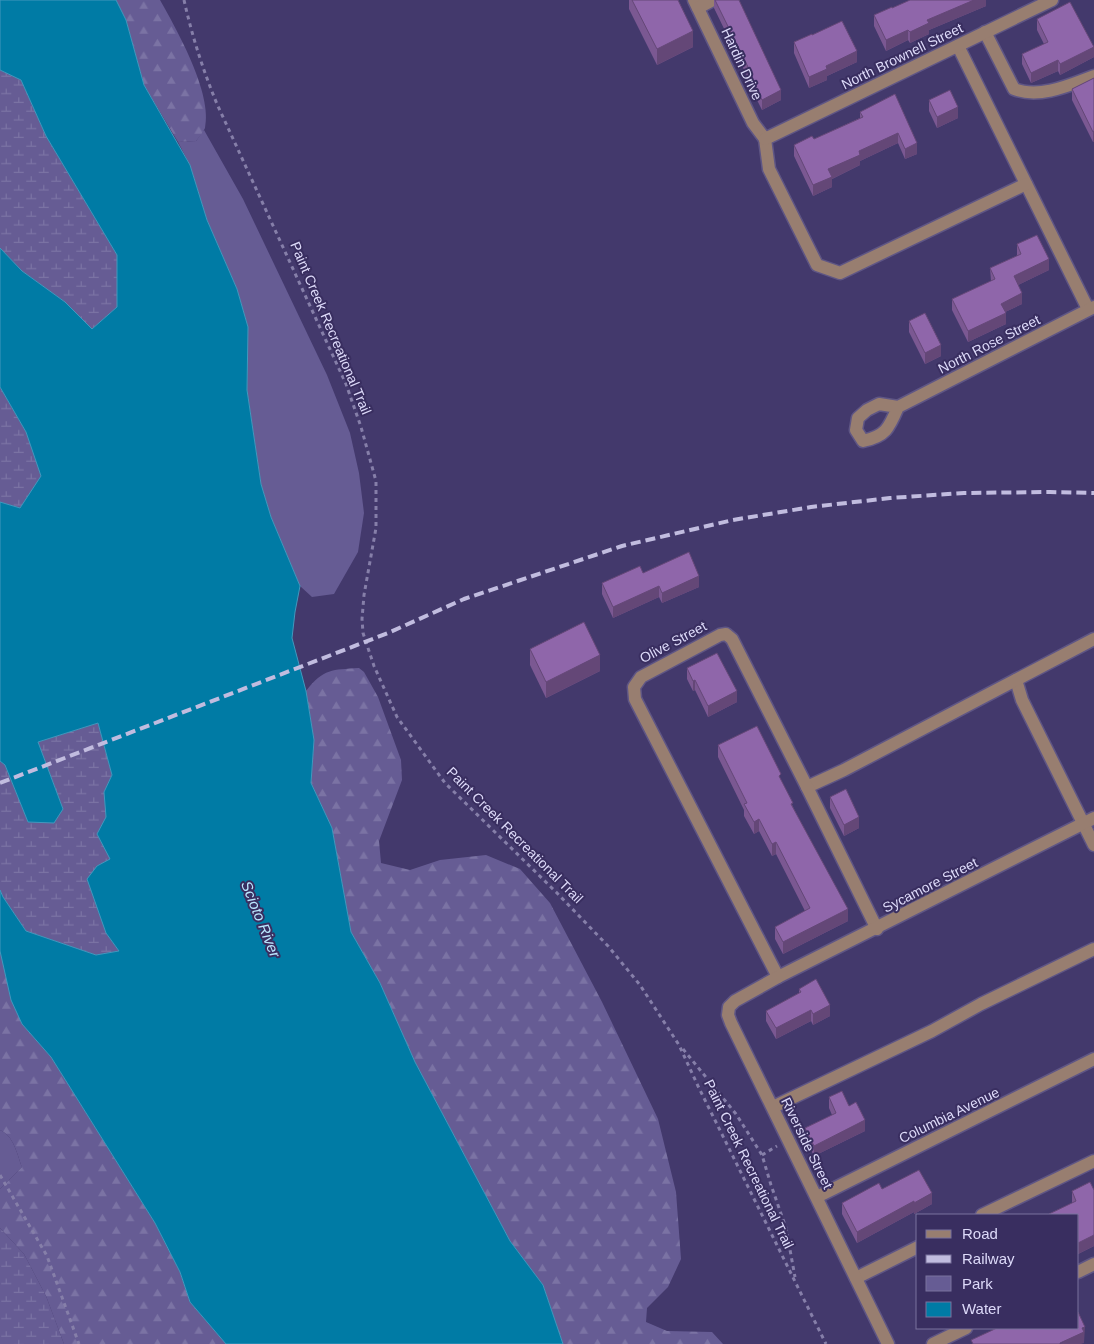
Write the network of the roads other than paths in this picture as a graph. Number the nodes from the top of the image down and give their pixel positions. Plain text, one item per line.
1 (714, 0) edge
2 (1052, 0) edge
3 (696, 4) edge
4 (985, 32) junction
5 (958, 46) junction
6 (1094, 76) edge
7 (765, 139) junction
8 (1026, 184) junction
9 (1091, 308) edge
10 (898, 407) dead end
11 (1094, 639) edge
12 (1016, 680) junction
13 (807, 787) junction
14 (1094, 818) edge
15 (1082, 824) junction
16 (1094, 845) edge
17 (877, 929) junction
18 (1094, 949) edge
19 (778, 977) junction
20 (1094, 1059) edge
21 (773, 1107) junction
22 (1094, 1162) edge
23 (817, 1196) junction
24 (984, 1214) edge
25 (916, 1248) edge
26 (1094, 1264) edge
27 (1079, 1272) edge
28 (856, 1278) junction
29 (964, 1329) edge
30 (888, 1344) edge
31 (933, 1344) edge

1 - 3 street
2 - 4 street, North Brownell Street
3 - 7 street, Hardin Drive
4 - 5 street, North Brownell Street
4 - 6 street
5 - 7 street, North Brownell Street
5 - 8 street
7 - 8 street
8 - 9 street
9 - 10 street, North Rose Street
11 - 12 street
12 - 13 street
12 - 15 street
13 - 17 street, Olive Street
13 - 19 street, Olive Street
14 - 15 street, Sycamore Street
15 - 16 street
15 - 17 street, Sycamore Street
17 - 19 street, Sycamore Street
18 - 21 street
19 - 21 street, Riverside Street
20 - 23 street, Columbia Avenue
21 - 23 street, Riverside Street
22 - 24 street
23 - 28 street, Riverside Street
25 - 28 street
26 - 27 street
28 - 30 street, Riverside Street
29 - 31 street

